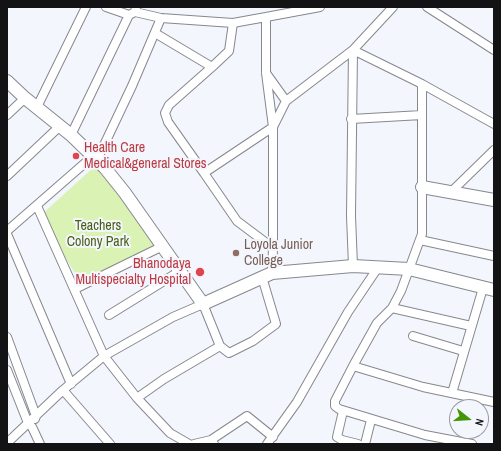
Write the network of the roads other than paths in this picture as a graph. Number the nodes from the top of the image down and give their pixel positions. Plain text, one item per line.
1 (86, 7) edge
2 (106, 7) edge
3 (320, 7) edge
4 (393, 7) edge
5 (427, 7) edge
6 (133, 11) edge
7 (266, 17) junction
8 (161, 18) junction
9 (233, 23) junction
10 (155, 33) junction
11 (353, 50) junction
12 (494, 50) edge
13 (212, 67) junction
14 (266, 73) junction
15 (7, 81) edge
16 (422, 84) junction
17 (26, 98) junction
18 (286, 101) junction
19 (37, 107) junction
20 (7, 115) edge
21 (422, 115) junction
22 (352, 119) junction
23 (494, 124) edge
24 (60, 126) junction
25 (273, 127) junction
26 (71, 135) junction
27 (494, 150) edge
28 (95, 158) junction
29 (204, 172) junction
30 (7, 176) edge
31 (422, 187) junction
32 (452, 192) junction
33 (494, 200) edge
34 (37, 206) junction
35 (7, 231) edge
36 (7, 234) edge
37 (420, 240) junction
38 (163, 246) junction
39 (273, 248) junction
40 (494, 256) edge
41 (353, 266) junction
42 (379, 266) junction
43 (409, 269) junction
44 (180, 271) junction
45 (267, 275) junction
46 (75, 289) junction
47 (488, 289) edge
48 (203, 304) junction
49 (392, 308) junction
50 (108, 315) dead end
51 (471, 326) junction
52 (413, 336) dead end
53 (7, 337) edge
54 (220, 346) junction
55 (463, 351) junction
56 (104, 356) junction
57 (354, 366) junction
58 (7, 370) edge
59 (71, 384) junction
60 (64, 390) junction
61 (452, 393) junction
62 (137, 398) junction
63 (494, 402) edge
64 (343, 411) junction
65 (36, 416) junction
66 (371, 420) junction
67 (30, 425) junction
68 (425, 435) junction
69 (273, 437) junction
70 (213, 442) edge
71 (7, 444) edge
72 (40, 444) edge
73 (110, 444) edge
74 (189, 444) edge
75 (194, 444) edge
76 (267, 444) edge
77 (358, 444) edge
78 (364, 444) edge
79 (424, 444) edge
80 (472, 444) edge

1 - 19 street
2 - 6 street
3 - 7 street
4 - 11 street
5 - 12 street
6 - 8 street
6 - 26 street
7 - 9 street
7 - 14 street
8 - 9 street
8 - 10 street
9 - 13 street
10 - 13 street
10 - 28 street
11 - 16 street
11 - 18 street
11 - 22 street
13 - 29 street
14 - 18 street
14 - 25 street
15 - 17 street
16 - 21 street
16 - 23 street
17 - 19 street
17 - 20 street
18 - 25 street
19 - 24 street
21 - 22 street
21 - 31 street
22 - 41 street
24 - 26 street
24 - 30 street
25 - 29 street
25 - 39 street
26 - 28 street
27 - 32 street
28 - 34 street
28 - 38 street
29 - 39 street
31 - 32 street
31 - 37 street
32 - 33 street
34 - 35 street
34 - 46 street
36 - 59 street
37 - 40 street
37 - 43 street
38 - 44 street
38 - 46 street
39 - 45 street
41 - 42 street
41 - 45 street
42 - 43 street
42 - 69 street
43 - 47 street
43 - 49 street
44 - 48 street
44 - 50 street
45 - 48 street
45 - 54 street
46 - 56 street
47 - 51 street
48 - 54 street
48 - 56 street
49 - 51 street
49 - 57 street
51 - 55 street
52 - 55 street
53 - 65 street
54 - 62 street
55 - 61 street
56 - 59 street
56 - 62 street
57 - 61 street
57 - 64 street
58 - 67 street
59 - 60 street
60 - 65 street
60 - 73 street
61 - 63 street
62 - 74 street
64 - 66 street
64 - 77 street
65 - 67 street
66 - 68 street
66 - 78 street
67 - 71 street
67 - 72 street
68 - 79 street
68 - 80 street
69 - 70 street
69 - 76 street
70 - 75 street

